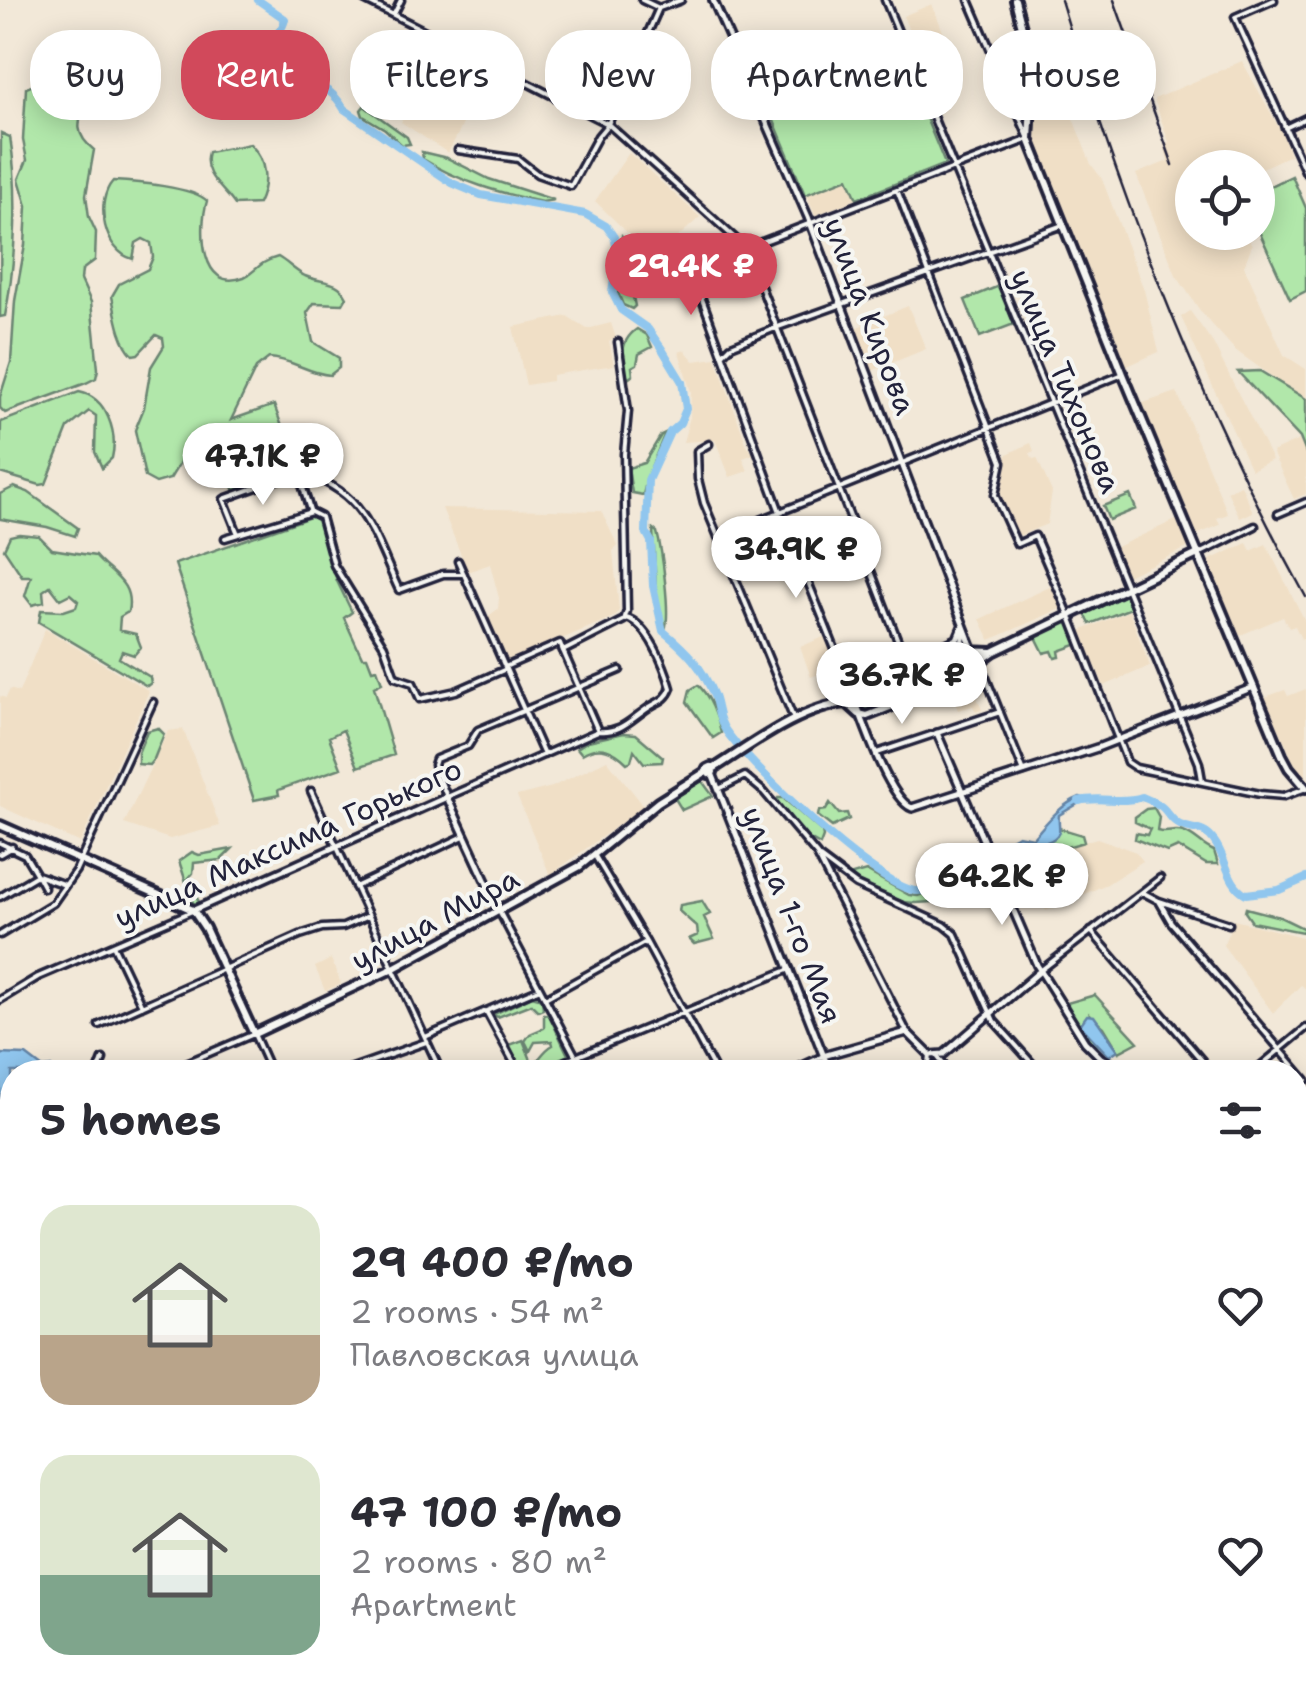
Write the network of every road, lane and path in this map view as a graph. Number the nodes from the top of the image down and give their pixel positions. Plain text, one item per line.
1 (364, 0) edge
2 (401, 0) edge
3 (642, 0) edge
4 (680, 0) edge
5 (713, 0) edge
6 (885, 0) edge
7 (969, 0) edge
8 (1015, 0) edge
9 (1274, 0) edge
10 (658, 8) junction
11 (394, 14) junction
12 (1306, 118) edge
13 (608, 124) junction
14 (1285, 128) junction
15 (1028, 140) junction
16 (458, 150) dead end
17 (954, 168) junction
18 (1306, 173) edge
19 (897, 190) junction
20 (810, 224) junction
21 (1063, 225) junction
22 (746, 248) junction
23 (989, 254) junction
24 (691, 269) dead end
25 (928, 274) junction
26 (842, 304) junction
27 (778, 327) junction
28 (618, 342) dead end
29 (723, 357) junction
30 (1122, 374) junction
31 (1051, 404) junction
32 (990, 428) junction
33 (709, 444) dead end
34 (901, 462) junction
35 (298, 472) junction
36 (839, 486) junction
37 (1306, 502) edge
38 (311, 512) junction
39 (780, 512) junction
40 (1278, 514) dead end
41 (1254, 526) dead end
42 (238, 534) junction
43 (718, 537) junction
44 (225, 538) dead end
45 (1200, 553) junction
46 (458, 560) dead end
47 (464, 574) junction
48 (1127, 588) junction
49 (1070, 616) junction
50 (626, 618) junction
51 (962, 619) junction
52 (965, 628) junction
53 (933, 650) junction
54 (564, 651) junction
55 (942, 651) junction
56 (993, 652) junction
57 (963, 653) junction
58 (974, 653) junction
59 (910, 658) junction
60 (980, 663) junction
61 (506, 668) junction
62 (620, 670) dead end
63 (849, 684) junction
64 (949, 684) junction
65 (1254, 687) junction
66 (579, 688) junction
67 (927, 694) junction
68 (154, 702) dead end
69 (831, 706) junction
70 (524, 710) junction
71 (1000, 712) junction
72 (1178, 714) junction
73 (862, 715) junction
74 (794, 721) junction
75 (598, 731) junction
76 (937, 733) junction
77 (1117, 739) junction
78 (877, 752) junction
79 (544, 755) junction
80 (710, 771) junction
81 (1024, 772) junction
82 (1202, 780) junction
83 (1306, 788) edge
84 (719, 789) junction
85 (311, 791) dead end
86 (963, 792) junction
87 (447, 796) junction
88 (0, 825) edge
89 (464, 836) junction
90 (0, 843) edge
91 (12, 847) junction
92 (336, 848) junction
93 (0, 854) edge
94 (817, 855) junction
95 (595, 856) junction
96 (82, 860) junction
97 (838, 874) junction
98 (37, 875) junction
99 (1160, 878) dead end
100 (830, 879) junction
101 (65, 885) junction
102 (355, 887) junction
103 (44, 888) dead end
104 (1142, 892) junction
105 (0, 897) edge
106 (1159, 901) junction
107 (193, 910) junction
108 (499, 910) junction
109 (368, 916) junction
110 (1230, 924) dead end
111 (1091, 931) junction
112 (0, 935) edge
113 (646, 942) junction
114 (114, 945) junction
115 (224, 969) junction
116 (392, 969) junction
117 (790, 969) junction
118 (1040, 970) junction
119 (538, 989) junction
120 (544, 998) junction
121 (0, 1000) edge
122 (142, 1006) junction
123 (684, 1012) junction
124 (487, 1013) junction
125 (991, 1015) junction
126 (98, 1025) dead end
127 (1306, 1028) edge
128 (907, 1032) junction
129 (254, 1034) junction
130 (426, 1040) junction
131 (1280, 1050) junction
132 (576, 1056) junction
133 (824, 1056) junction
134 (934, 1056) junction
135 (193, 1060) edge
136 (266, 1060) edge
137 (373, 1060) edge
138 (435, 1060) edge
139 (512, 1060) edge
140 (567, 1060) edge
141 (578, 1060) edge
142 (710, 1060) edge
143 (816, 1060) edge
144 (826, 1060) edge
145 (932, 1060) edge
146 (938, 1060) edge
147 (1030, 1060) edge
148 (1105, 1060) edge
149 (1202, 1060) edge
150 (1268, 1060) edge
151 (1289, 1060) edge

1 - 11 street
2 - 11 street
3 - 10 street
4 - 10 street
5 - 20 street, улица Кирова
6 - 17 street, улица Тихонова
7 - 15 street
8 - 15 main road
9 - 14 street
10 - 13 street
11 - 13 street
12 - 14 street
13 - 16 street
13 - 22 street
14 - 18 street
15 - 17 street
15 - 21 main road
17 - 19 street
17 - 23 street, улица Тихонова
19 - 20 street
19 - 25 street
20 - 22 street
20 - 26 street, улица Кирова
21 - 23 street
21 - 30 main road
22 - 27 street
23 - 25 street
23 - 31 street, улица Тихонова
24 - 29 street
25 - 26 street
25 - 32 street
26 - 27 street
26 - 34 street, улица Кирова
27 - 29 street
27 - 36 street
28 - 50 street
29 - 39 street
30 - 31 street
30 - 45 main road
31 - 32 street
31 - 48 street, улица Тихонова
32 - 34 street
32 - 49 street
33 - 43 street
34 - 36 street
34 - 51 street, улица Кирова
35 - 38 street
35 - 42 street
35 - 47 street
36 - 39 street
36 - 59 street
37 - 40 street
38 - 42 street
38 - 61 street
39 - 43 street
39 - 63 street
41 - 45 street
42 - 44 street
43 - 74 street
45 - 48 main road
45 - 65 main road
46 - 47 street
47 - 61 street
48 - 49 main road
48 - 72 street, улица Тихонова
49 - 56 main road
49 - 77 street
50 - 54 street
50 - 75 street
51 - 52 street, улица Кирова
51 - 53 street
52 - 57 street
52 - 58 street, улица Кирова
53 - 55 main road
53 - 59 main road
54 - 61 street
54 - 66 street
55 - 57 main road
55 - 64 street
56 - 58 main road
56 - 60 main road
57 - 58 main road
57 - 64 street
59 - 63 main road
59 - 67 street
60 - 64 main road
60 - 71 street
61 - 70 street
62 - 66 street
63 - 69 main road
63 - 73 street
64 - 67 main road
65 - 72 street
65 - 83 main road
66 - 70 street
66 - 75 street
67 - 73 main road
68 - 96 street
69 - 73 main road
69 - 74 main road, улица Мира
70 - 79 street
70 - 87 street
71 - 76 street
71 - 81 street
72 - 77 street
72 - 82 street, улица Тихонова
73 - 78 street
74 - 80 main road, улица Мира
75 - 79 street, улица Максима Горького
76 - 78 street
76 - 86 street
77 - 81 street
77 - 82 street
78 - 86 street
79 - 87 street, улица Максима Горького
80 - 84 street, улица 1-го Мая
80 - 95 main road, улица Мира
81 - 86 street
82 - 83 street
84 - 94 street
84 - 117 street, улица 1-го Мая
85 - 92 street
86 - 118 street
87 - 89 street
87 - 92 street, улица Максима Горького
88 - 96 main road
89 - 102 street
89 - 108 street
90 - 91 street
91 - 93 street
91 - 98 street
92 - 102 street
92 - 107 street, улица Максима Горького
94 - 97 street
94 - 100 street
95 - 108 main road, улица Мира
95 - 113 street
96 - 101 street
96 - 107 main road
97 - 100 street
97 - 125 street
98 - 101 street
98 - 103 street
98 - 105 street
99 - 104 street
100 - 128 street
101 - 112 street
102 - 109 street
104 - 106 street
104 - 111 street
106 - 110 street
106 - 131 street
107 - 114 street, улица Максима Горького
107 - 115 main road
108 - 116 main road, улица Мира
108 - 119 street
109 - 115 street
109 - 116 street
111 - 118 street
111 - 149 street
113 - 120 street
113 - 123 street
114 - 121 street, улица Максима Горького
114 - 122 street
115 - 122 street
115 - 129 main road
116 - 129 main road, улица Мира
116 - 130 street
117 - 123 street
117 - 133 street, улица 1-го Мая
118 - 125 street
118 - 148 street
119 - 120 street
119 - 124 street
120 - 132 street
122 - 126 street
123 - 132 street
123 - 142 street
124 - 130 street
124 - 139 street
125 - 134 street
125 - 147 street
127 - 131 street
128 - 133 street
128 - 134 street
129 - 135 street, улица Мира
129 - 136 street
130 - 137 street
130 - 138 street
131 - 150 street
131 - 151 street
132 - 140 street
132 - 141 street
133 - 143 street
133 - 144 street, улица 1-го Мая
134 - 145 street
134 - 146 street

